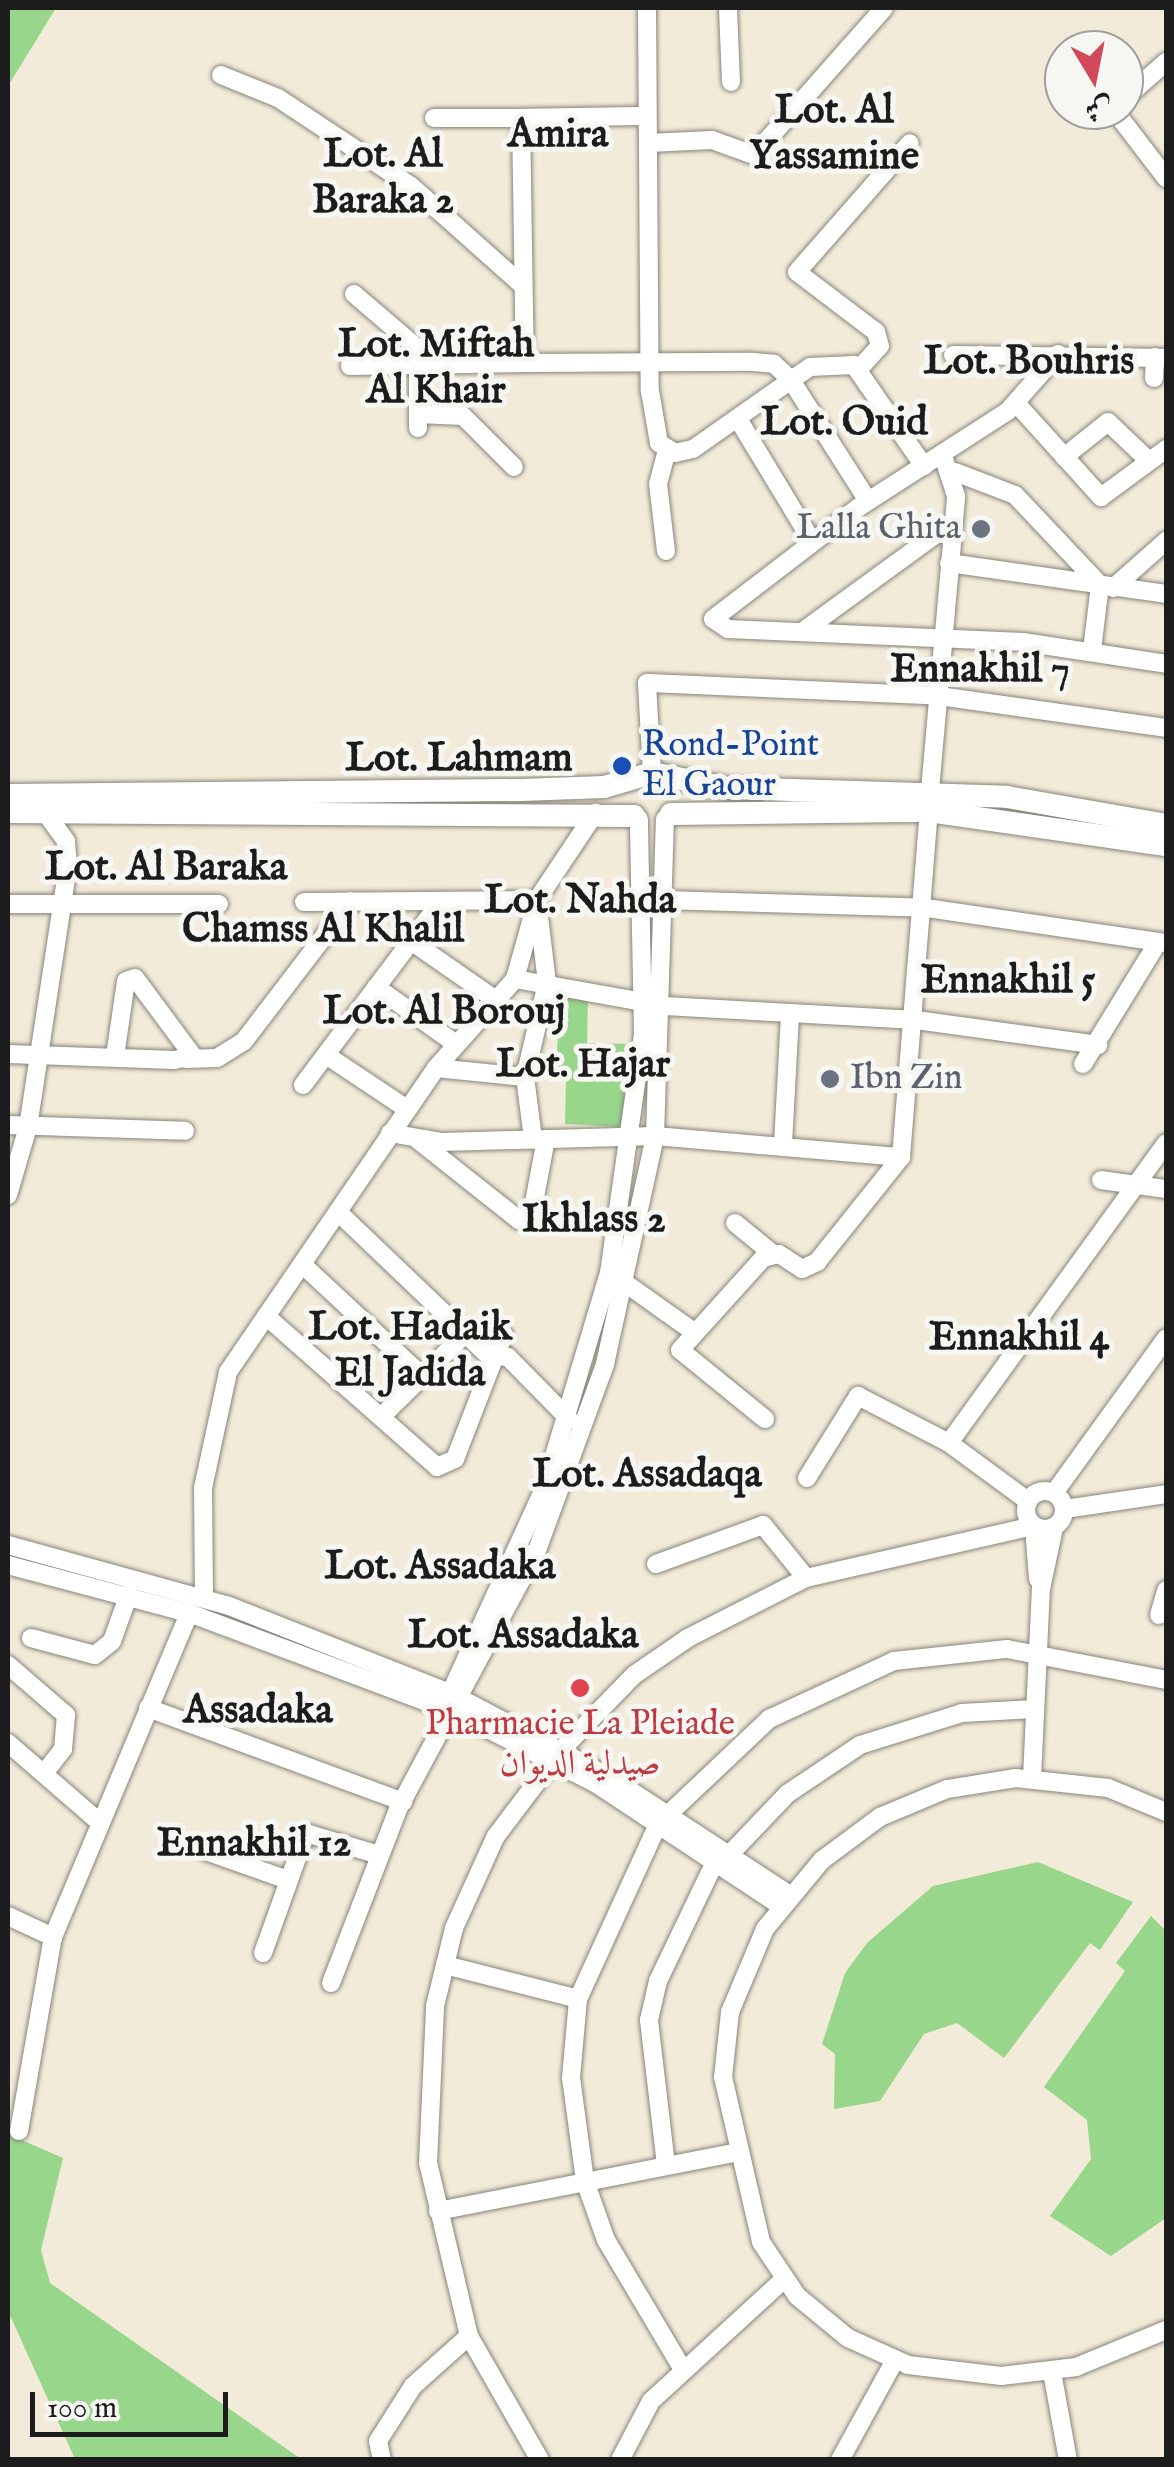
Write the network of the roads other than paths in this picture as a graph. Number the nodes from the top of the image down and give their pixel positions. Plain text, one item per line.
1 (646, 8) edge
2 (728, 8) edge
3 (884, 8) edge
4 (1166, 62) edge
5 (221, 75) dead end
6 (1144, 81) edge
7 (731, 82) dead end
8 (647, 116) junction
9 (434, 118) dead end
10 (521, 118) junction
11 (1129, 130) edge
12 (910, 143) dead end
13 (648, 144) junction
14 (1166, 178) edge
15 (522, 286) junction
16 (354, 294) dead end
17 (1058, 354) junction
18 (953, 355) dead end
19 (1161, 358) edge
20 (525, 363) junction
21 (651, 364) junction
22 (427, 365) junction
23 (350, 366) dead end
24 (859, 369) junction
25 (1154, 378) dead end
26 (791, 380) junction
27 (1016, 403) junction
28 (738, 419) junction
29 (1166, 449) edge
30 (667, 451) junction
31 (944, 456) junction
32 (1064, 457) junction
33 (1147, 460) junction
34 (514, 466) dead end
35 (924, 466) junction
36 (956, 472) junction
37 (868, 501) junction
38 (952, 522) junction
39 (812, 541) junction
40 (1166, 541) edge
41 (666, 551) dead end
42 (948, 563) junction
43 (1107, 586) junction
44 (1166, 594) edge
45 (805, 629) junction
46 (941, 636) junction
47 (1092, 650) junction
48 (1166, 664) edge
49 (629, 674) dead end
50 (647, 683) junction
51 (939, 696) junction
52 (1166, 728) edge
53 (651, 776) junction
54 (8, 795) edge
55 (930, 801) junction
56 (8, 812) edge
57 (45, 812) junction
58 (93, 812) junction
59 (595, 813) junction
60 (668, 817) junction
61 (636, 818) junction
62 (1166, 824) edge
63 (1166, 845) edge
64 (68, 854) junction
65 (537, 900) junction
66 (663, 900) junction
67 (351, 901) junction
68 (441, 901) junction
69 (304, 902) dead end
70 (8, 904) edge
71 (219, 904) dead end
72 (62, 905) junction
73 (926, 908) junction
74 (411, 942) junction
75 (1162, 943) edge
76 (515, 979) junction
77 (547, 983) junction
78 (376, 988) junction
79 (493, 998) junction
80 (644, 1001) junction
81 (665, 1006) junction
82 (790, 1013) junction
83 (916, 1020) junction
84 (456, 1044) junction
85 (1098, 1044) junction
86 (8, 1054) edge
87 (326, 1054) junction
88 (41, 1056) junction
89 (115, 1056) junction
90 (185, 1060) junction
91 (1083, 1064) dead end
92 (436, 1068) junction
93 (525, 1077) junction
94 (303, 1085) dead end
95 (407, 1109) junction
96 (8, 1126) edge
97 (28, 1126) junction
98 (185, 1131) dead end
99 (390, 1133) junction
100 (634, 1135) junction
101 (654, 1136) junction
102 (540, 1139) junction
103 (418, 1140) junction
104 (1166, 1143) edge
105 (783, 1144) junction
106 (900, 1157) junction
107 (1101, 1180) dead end
108 (1142, 1185) junction
109 (1166, 1189) edge
110 (8, 1195) edge
111 (338, 1212) junction
112 (736, 1223) dead end
113 (773, 1254) junction
114 (302, 1264) junction
115 (617, 1277) junction
116 (266, 1316) junction
117 (694, 1332) junction
118 (465, 1334) junction
119 (504, 1335) dead end
120 (1166, 1338) edge
121 (494, 1358) junction
122 (422, 1376) junction
123 (380, 1417) junction
124 (570, 1419) junction
125 (765, 1419) dead end
126 (949, 1443) junction
127 (807, 1478) dead end
128 (1166, 1494) edge
129 (1060, 1501) junction
130 (1028, 1502) junction
131 (1034, 1527) junction
132 (1054, 1528) junction
133 (8, 1544) edge
134 (656, 1564) dead end
135 (8, 1565) edge
136 (806, 1578) junction
137 (1040, 1590) junction
138 (1166, 1590) edge
139 (129, 1594) junction
140 (204, 1598) junction
141 (189, 1613) junction
142 (1159, 1615) dead end
143 (231, 1617) junction
144 (31, 1638) dead end
145 (1036, 1651) junction
146 (8, 1666) edge
147 (1166, 1680) edge
148 (453, 1703) junction
149 (148, 1708) junction
150 (1034, 1709) junction
151 (8, 1743) edge
152 (557, 1755) junction
153 (44, 1773) junction
154 (1032, 1778) junction
155 (402, 1802) junction
156 (1166, 1812) edge
157 (662, 1819) junction
158 (98, 1820) junction
159 (203, 1850) dead end
160 (379, 1855) junction
161 (722, 1858) junction
162 (288, 1880) junction
163 (785, 1900) junction
164 (8, 1916) edge
165 (53, 1936) junction
166 (263, 1952) dead end
167 (445, 1966) junction
168 (332, 1983) dead end
169 (578, 1999) junction
170 (19, 2131) dead end
171 (735, 2153) junction
172 (666, 2165) junction
173 (585, 2181) junction
174 (438, 2211) junction
175 (784, 2279) junction
176 (1166, 2330) edge
177 (469, 2336) junction
178 (895, 2360) junction
179 (682, 2368) junction
180 (1052, 2372) junction
181 (382, 2460) edge
182 (540, 2460) edge
183 (620, 2460) edge
184 (840, 2460) edge
185 (1068, 2460) edge

1 - 8 street
2 - 7 street
3 - 13 street
4 - 6 street
5 - 15 street
8 - 10 street
8 - 13 street
9 - 10 street
10 - 15 street
11 - 14 street
12 - 24 street
13 - 21 street
15 - 20 street
16 - 22 street
17 - 18 street
17 - 19 street
17 - 27 street
19 - 25 street
20 - 21 street
20 - 22 street
21 - 26 street
21 - 30 street
22 - 23 street
22 - 34 street
24 - 26 street
24 - 35 street
26 - 28 street
26 - 37 street
27 - 31 street
27 - 32 street
28 - 30 street
28 - 39 street
29 - 33 street
30 - 41 street
31 - 35 street
31 - 36 street
32 - 33 street
32 - 33 street
35 - 37 street
36 - 38 street
36 - 43 street
37 - 39 street
38 - 42 street
38 - 45 street
39 - 45 street
40 - 43 street
42 - 43 street
42 - 46 street
43 - 44 street
43 - 47 street
45 - 46 street
46 - 47 street
46 - 51 street
47 - 48 street
49 - 50 street
50 - 51 street
50 - 53 street
51 - 52 street
51 - 55 street
53 - 54 main road
53 - 55 main road
53 - 60 main road
53 - 61 main road
55 - 60 main road
55 - 62 main road
55 - 63 main road
55 - 73 street
56 - 57 main road
57 - 58 main road
57 - 64 street
58 - 59 main road
58 - 64 street
59 - 61 main road
59 - 65 street
60 - 61 main road
60 - 66 street
61 - 80 street
64 - 72 street
65 - 68 street
65 - 76 street
65 - 77 street
66 - 73 street
66 - 81 street
67 - 68 street
67 - 69 street
67 - 90 street
68 - 74 street
70 - 72 street
71 - 72 street
72 - 88 street
73 - 75 street
73 - 83 street
74 - 78 street
74 - 79 street
75 - 85 street
76 - 77 street
76 - 79 street
77 - 80 street
77 - 93 street
78 - 84 street
78 - 87 street
79 - 84 street
80 - 81 street
80 - 100 street
81 - 82 street
81 - 101 street
82 - 83 street
82 - 105 street
83 - 85 street
83 - 106 street
84 - 92 street
85 - 91 street
86 - 88 street
87 - 94 street
87 - 95 street
88 - 89 street
88 - 97 street
89 - 90 street
89 - 90 street
92 - 93 street
92 - 95 street
93 - 102 street
95 - 99 street
96 - 97 street
97 - 98 street
97 - 110 street
99 - 103 street
99 - 111 street
100 - 101 street
100 - 102 street
100 - 115 street
101 - 105 street
101 - 115 street
102 - 103 street
102 - 103 street
104 - 108 street
105 - 106 street
106 - 113 street
107 - 108 street
108 - 109 street
108 - 126 street
111 - 114 street
111 - 118 street
112 - 113 street
113 - 117 street
114 - 116 street
114 - 122 street
115 - 117 street
115 - 124 street
115 - 148 street
116 - 123 street
116 - 140 street
117 - 125 street
118 - 121 street
118 - 122 street
119 - 121 street
120 - 129 street
121 - 123 street
121 - 124 street
122 - 123 street
124 - 148 street
126 - 127 street
126 - 130 street
128 - 129 street
129 - 130 street
129 - 132 street
130 - 131 street
131 - 132 street
131 - 136 street
131 - 137 street
132 - 137 street
133 - 140 street
134 - 136 street
135 - 139 street
136 - 152 street
137 - 145 street
138 - 142 street
139 - 141 street
139 - 144 street
140 - 143 street
141 - 143 street
141 - 149 street
143 - 148 street
145 - 147 street
145 - 150 street
145 - 157 street
146 - 153 street
148 - 152 street
148 - 155 street
149 - 155 street
149 - 158 street
150 - 154 street
150 - 161 street
151 - 153 street
152 - 157 street
152 - 167 street
153 - 158 street
154 - 156 street
154 - 163 street
155 - 160 street
157 - 161 street
157 - 169 street
158 - 165 street
159 - 162 street
160 - 162 street
160 - 168 street
161 - 163 street
161 - 172 street
162 - 166 street
163 - 171 street
164 - 165 street
165 - 170 street
167 - 169 street
167 - 174 street
169 - 173 street
171 - 172 street
171 - 175 street
172 - 173 street
173 - 174 street
173 - 179 street
174 - 177 street
175 - 178 street
175 - 179 street
176 - 180 street
177 - 181 street
177 - 182 street
178 - 180 street
178 - 184 street
179 - 183 street
180 - 185 street

